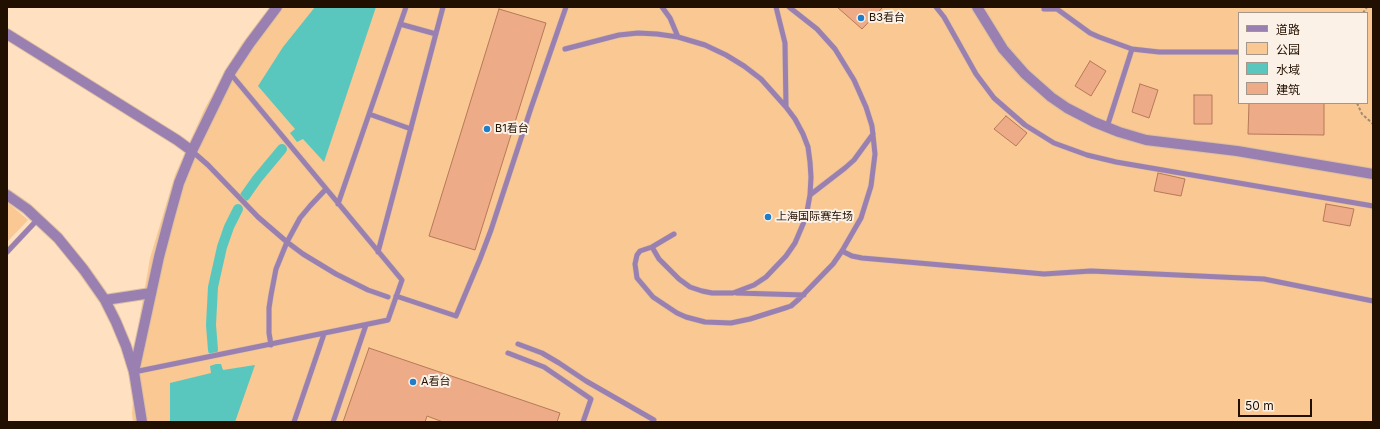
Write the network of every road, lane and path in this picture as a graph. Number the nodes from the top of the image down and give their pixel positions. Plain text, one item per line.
1 (277, 7) edge
2 (406, 7) edge
3 (443, 7) edge
4 (566, 7) edge
5 (662, 7) edge
6 (776, 7) edge
7 (789, 7) edge
8 (936, 7) edge
9 (977, 7) edge
10 (1044, 7) edge
11 (400, 24) junction
12 (7, 34) edge
13 (436, 34) junction
14 (678, 38) junction
15 (564, 49) dead end
16 (1132, 49) junction
17 (1238, 52) edge
18 (230, 73) junction
19 (1357, 104) edge
20 (786, 107) junction
21 (369, 114) junction
22 (1373, 124) edge
23 (1107, 127) junction
24 (410, 129) junction
25 (873, 134) junction
26 (192, 151) junction
27 (1373, 174) edge
28 (326, 189) junction
29 (7, 195) edge
30 (810, 195) junction
31 (338, 204) junction
32 (1373, 206) edge
33 (38, 219) junction
34 (674, 234) dead end
35 (287, 242) junction
36 (652, 247) junction
37 (842, 251) junction
38 (7, 252) edge
39 (378, 252) junction
40 (733, 292) junction
41 (151, 293) junction
42 (804, 295) junction
43 (396, 296) junction
44 (388, 297) dead end
45 (105, 300) junction
46 (1373, 301) edge
47 (366, 325) junction
48 (324, 334) junction
49 (518, 344) dead end
50 (271, 345) junction
51 (508, 353) dead end
52 (134, 372) junction
53 (142, 422) edge
54 (294, 422) edge
55 (333, 422) edge
56 (583, 422) edge
57 (653, 422) edge

1 - 18 street
2 - 11 lane
3 - 13 lane
4 - 43 lane
5 - 14 lane
6 - 20 lane
7 - 25 lane
8 - 32 lane
9 - 23 street
10 - 16 lane
11 - 13 lane
11 - 21 lane
12 - 26 street
13 - 24 lane
14 - 15 lane
14 - 20 lane
16 - 17 lane
16 - 23 lane
18 - 26 street
18 - 28 lane
19 - 22 path
20 - 30 lane
21 - 24 lane
21 - 31 lane
23 - 27 street
24 - 39 lane
25 - 30 lane
25 - 37 lane
26 - 35 lane
26 - 41 street
28 - 31 lane
28 - 35 lane
29 - 33 street
30 - 40 lane
31 - 39 lane
33 - 38 lane
33 - 45 street
34 - 36 lane
35 - 44 lane
35 - 50 lane
36 - 40 lane
36 - 42 lane
37 - 42 lane
37 - 46 lane
39 - 43 lane
40 - 42 lane
41 - 45 street
41 - 52 street
43 - 47 lane
45 - 52 street
47 - 48 lane
47 - 55 lane
48 - 50 lane
48 - 54 lane
49 - 57 lane
50 - 52 lane
51 - 56 lane
52 - 53 street

